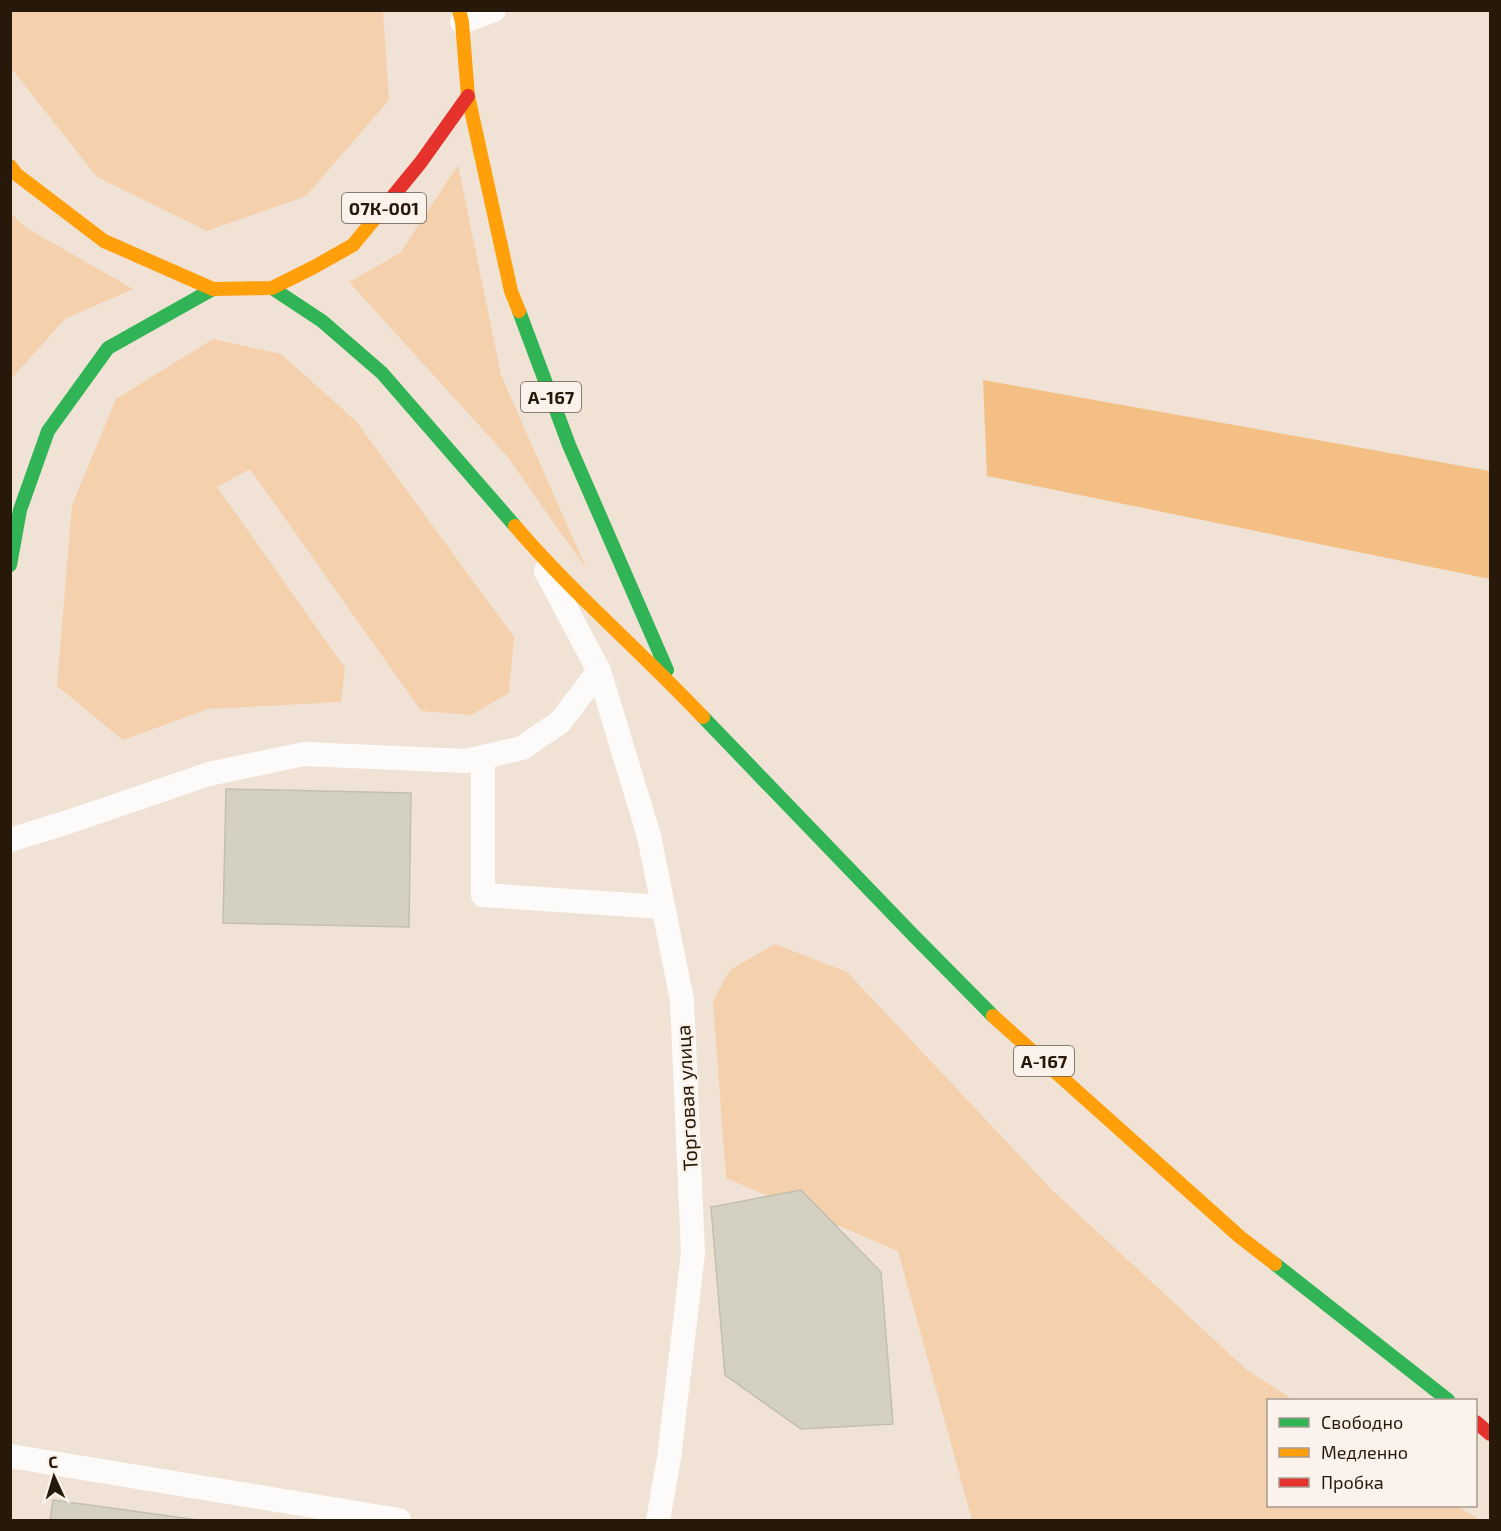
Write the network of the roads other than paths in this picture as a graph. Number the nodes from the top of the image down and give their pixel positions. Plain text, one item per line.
1 (494, 10) edge
2 (460, 16) edge
3 (468, 96) junction
4 (10, 166) edge
5 (272, 288) junction
6 (213, 289) junction
7 (535, 551) junction
8 (10, 565) edge
9 (599, 671) junction
10 (674, 686) junction
11 (483, 758) junction
12 (10, 840) edge
13 (663, 907) junction
14 (1445, 1399) edge
15 (1477, 1423) edge
16 (1491, 1434) edge
17 (10, 1456) edge
18 (399, 1521) edge
19 (658, 1521) edge

1 - 2 lane
2 - 3 main road, А-167
3 - 5 main road, 07К-001
3 - 10 main road, А-167
4 - 6 main road
5 - 6 main road
5 - 7 main road, А-167
6 - 8 main road
7 - 9 lane, Торговая улица
7 - 10 main road, А-167
9 - 11 lane
9 - 13 lane, Торговая улица
10 - 14 main road, А-167
11 - 12 lane
11 - 13 lane
13 - 19 lane, Торговая улица
15 - 16 main road
17 - 18 lane

